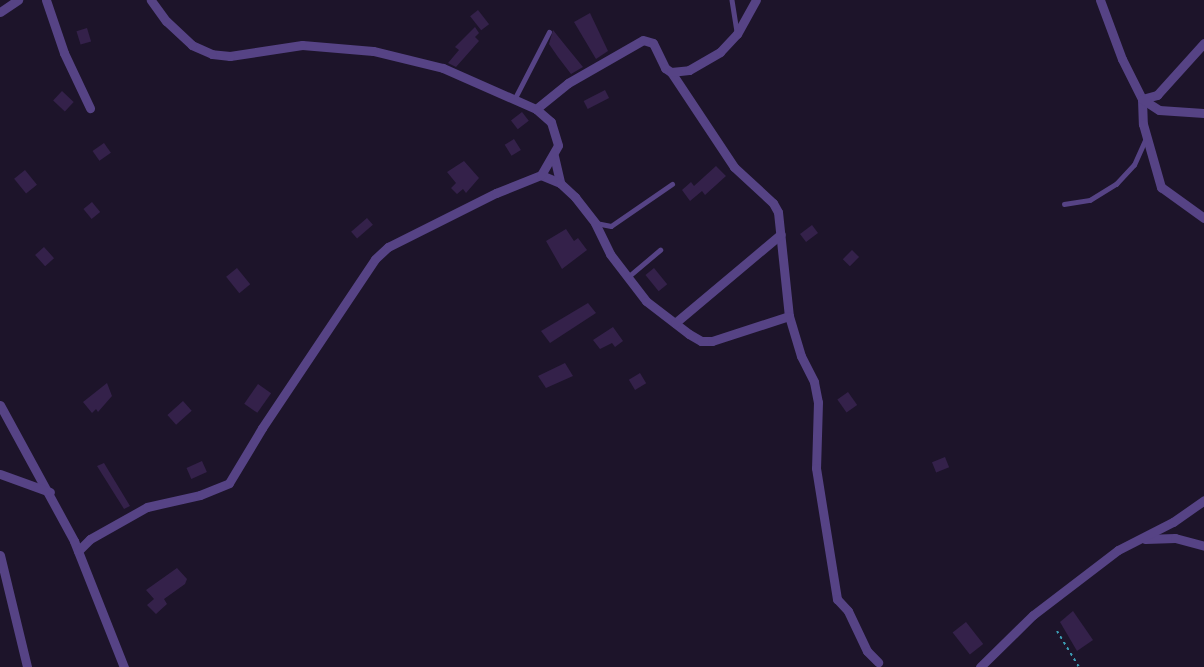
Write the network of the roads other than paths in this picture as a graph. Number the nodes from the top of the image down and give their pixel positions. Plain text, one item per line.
1 (18, 0) edge
2 (46, 0) edge
3 (151, 0) edge
4 (732, 0) edge
5 (756, 0) edge
6 (1100, 0) edge
7 (0, 12) edge
8 (548, 32) dead end
9 (737, 34) junction
10 (1204, 43) edge
11 (671, 72) junction
12 (515, 98) junction
13 (1142, 99) junction
14 (90, 108) dead end
15 (536, 109) junction
16 (1204, 113) edge
17 (1146, 137) junction
18 (554, 156) junction
19 (541, 175) junction
20 (560, 183) junction
21 (672, 184) dead end
22 (1064, 204) dead end
23 (1204, 218) edge
24 (595, 223) junction
25 (780, 234) junction
26 (660, 250) dead end
27 (628, 277) junction
28 (789, 316) junction
29 (675, 323) junction
30 (0, 405) edge
31 (0, 474) edge
32 (50, 492) junction
33 (1204, 500) edge
34 (1144, 539) junction
35 (1204, 546) edge
36 (78, 551) junction
37 (0, 555) edge
38 (878, 662) dead end
39 (27, 667) edge
40 (124, 667) edge
41 (980, 667) edge

1 - 7 street
2 - 14 street
3 - 12 street
4 - 9 lane
5 - 9 street
6 - 13 street
8 - 12 lane
9 - 11 street
10 - 13 street
11 - 15 street
11 - 25 street
12 - 15 street
13 - 16 street
13 - 17 street
15 - 18 street
17 - 22 lane
17 - 23 street
18 - 19 street
18 - 20 street
19 - 20 street
19 - 36 street
20 - 24 street
21 - 24 lane
24 - 27 street
25 - 28 street
25 - 29 street
26 - 27 lane
27 - 29 street
28 - 29 street
28 - 38 street
30 - 32 street
31 - 32 street
32 - 36 street
33 - 34 street
34 - 35 street
34 - 41 street
36 - 40 street
37 - 39 street

